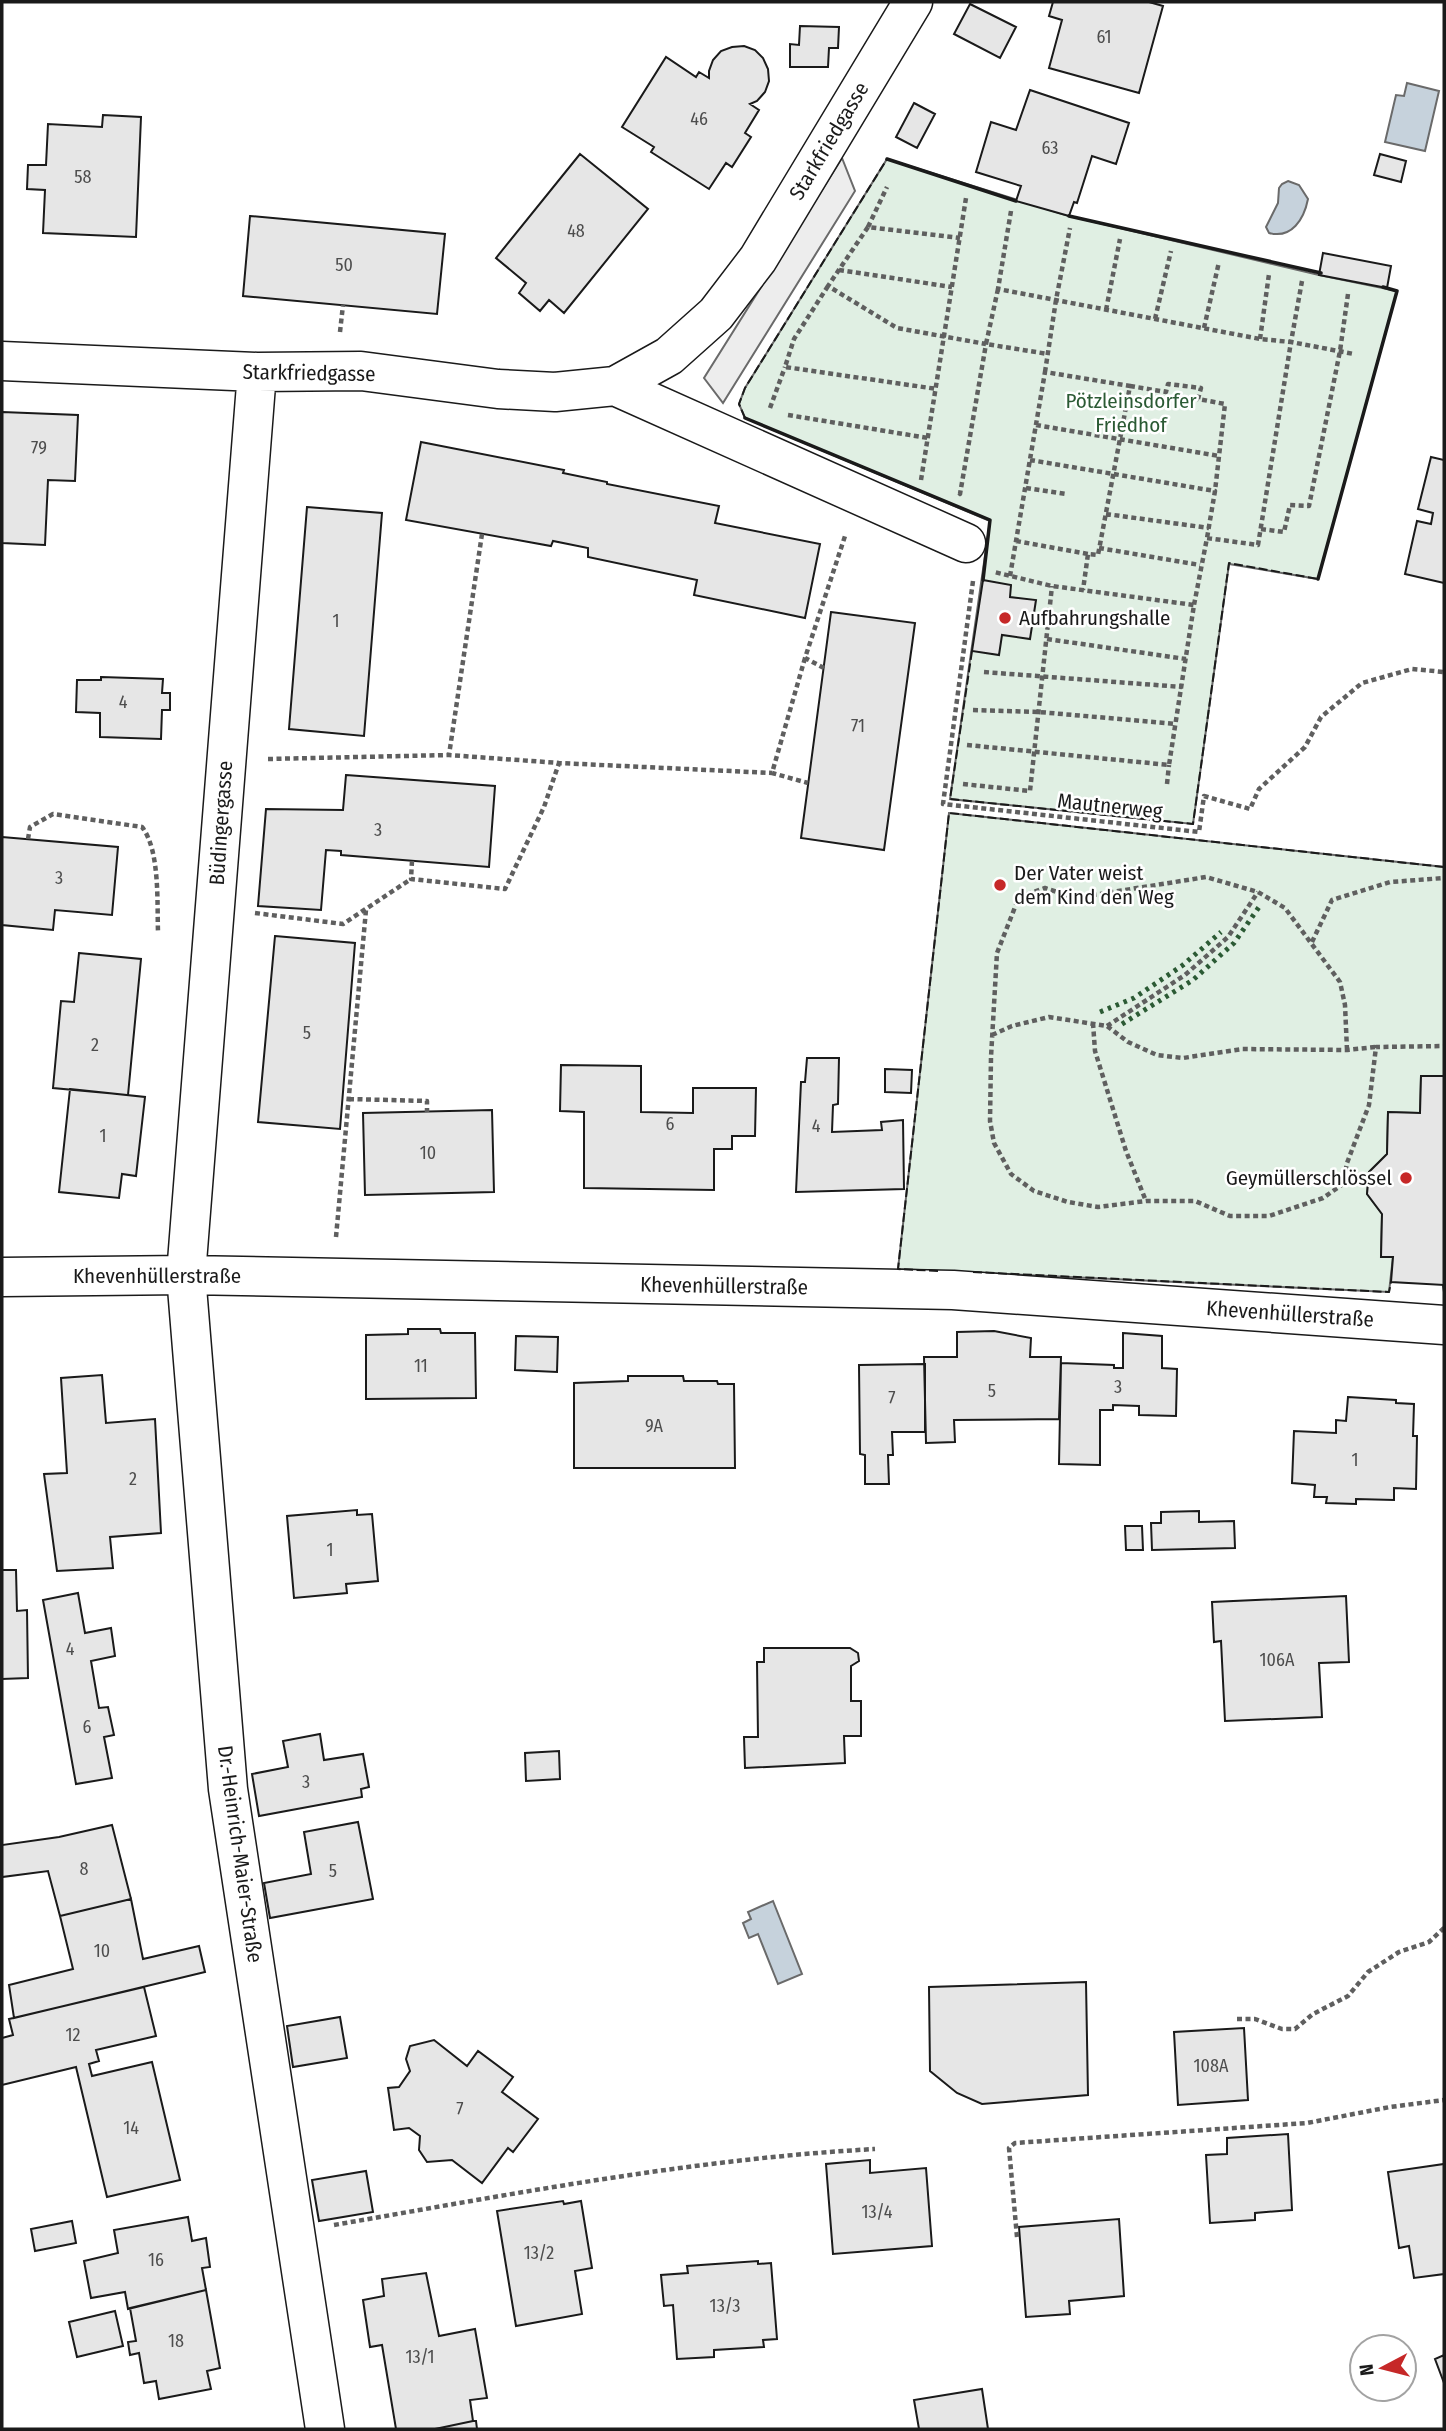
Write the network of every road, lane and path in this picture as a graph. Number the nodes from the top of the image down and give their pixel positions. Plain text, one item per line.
1 (913, 2) edge
2 (887, 187) dead end
3 (966, 198) dead end
4 (1011, 211) dead end
5 (868, 227) junction
6 (1070, 228) dead end
7 (960, 238) junction
8 (1120, 239) dead end
9 (1171, 251) dead end
10 (1219, 262) dead end
11 (839, 270) junction
12 (1269, 274) dead end
13 (1302, 281) dead end
14 (828, 286) junction
15 (952, 287) junction
16 (998, 289) junction
17 (1349, 294) dead end
18 (1056, 300) junction
19 (1106, 310) junction
20 (1155, 319) junction
21 (1204, 328) junction
22 (945, 338) junction
23 (1260, 339) junction
24 (1291, 342) junction
25 (986, 344) junction
26 (1340, 351) junction
27 (1048, 354) junction
28 (1354, 354) dead end
29 (2, 361) edge
30 (785, 367) junction
31 (257, 372) junction
32 (1045, 372) junction
33 (615, 386) junction
34 (1130, 386) junction
35 (937, 389) junction
36 (777, 411) dead end
37 (784, 415) dead end
38 (1036, 425) junction
39 (928, 438) junction
40 (1120, 440) junction
41 (1219, 456) junction
42 (1030, 460) junction
43 (1113, 476) junction
44 (921, 480) dead end
45 (1026, 488) junction
46 (1215, 491) junction
47 (960, 494) dead end
48 (1066, 494) dead end
49 (859, 496) junction
50 (1105, 514) junction
51 (1209, 528) junction
52 (1262, 529) junction
53 (482, 534) dead end
54 (1207, 538) junction
55 (1016, 541) junction
56 (1100, 548) junction
57 (1088, 554) junction
58 (970, 559) junction
59 (1200, 565) junction
60 (1010, 576) junction
61 (1052, 586) junction
62 (1083, 590) junction
63 (1194, 605) junction
64 (1047, 639) junction
65 (804, 658) junction
66 (1186, 659) junction
67 (824, 668) dead end
68 (984, 672) dead end
69 (1444, 672) edge
70 (1043, 677) junction
71 (1182, 687) junction
72 (973, 710) dead end
73 (1039, 712) junction
74 (1176, 724) junction
75 (967, 745) dead end
76 (1036, 754) junction
77 (449, 755) junction
78 (272, 759) dead end
79 (559, 763) junction
80 (1169, 765) junction
81 (772, 774) junction
82 (808, 783) dead end
83 (963, 784) dead end
84 (1167, 784) dead end
85 (28, 839) dead end
86 (412, 861) dead end
87 (1444, 878) edge
88 (411, 879) junction
89 (1258, 892) junction
90 (215, 905) junction
91 (366, 910) junction
92 (158, 932) dead end
93 (1311, 942) junction
94 (1093, 1023) junction
95 (1107, 1026) junction
96 (992, 1035) junction
97 (1444, 1046) edge
98 (1376, 1047) junction
99 (1347, 1050) junction
100 (349, 1099) junction
101 (427, 1112) dead end
102 (1146, 1201) junction
103 (335, 1244) dead end
104 (186, 1275) junction
105 (2, 1277) edge
106 (1444, 1325) edge
107 (1444, 1928) edge
108 (1237, 2019) dead end
109 (1444, 2100) edge
110 (875, 2149) dead end
111 (295, 2232) junction
112 (1017, 2237) dead end
113 (325, 2429) edge

1 - 33 street, Starkfriedgasse
2 - 5 path
3 - 7 path
4 - 16 path
5 - 7 path
5 - 11 path
6 - 18 path
7 - 15 path
8 - 19 path
9 - 20 path
10 - 21 path
11 - 14 path
11 - 15 path
12 - 23 path
13 - 24 path
14 - 22 path
14 - 30 path
15 - 22 path
16 - 18 path
16 - 25 path
17 - 26 path
18 - 19 path
18 - 27 path
19 - 20 path
20 - 21 path
21 - 23 path
22 - 25 path
22 - 35 path
23 - 24 path
24 - 26 path
24 - 52 path
25 - 27 path
25 - 47 path
26 - 28 path
26 - 52 path
27 - 32 path
29 - 31 street, Starkfriedgasse
30 - 35 path
30 - 36 path
31 - 33 street, Starkfriedgasse
31 - 90 street, Büdingergasse
32 - 34 path
32 - 38 path
33 - 49 street, Starkfriedgasse
34 - 40 path
34 - 41 path
35 - 39 path
37 - 39 path
38 - 40 path
38 - 42 path
39 - 44 path
40 - 41 path
40 - 43 path
41 - 46 path
42 - 43 path
42 - 45 path
43 - 46 path
43 - 50 path
45 - 48 path
45 - 55 path
46 - 51 path
49 - 58 street, Starkfriedgasse
49 - 65 path
50 - 51 path
50 - 56 path
51 - 54 path
52 - 54 path
53 - 77 path
54 - 59 path
55 - 57 path
55 - 60 path
56 - 57 path
56 - 59 path
57 - 62 path
58 - 60 path
58 - 69 path, Mautnerweg
59 - 63 path
60 - 61 path
61 - 62 path
61 - 64 path
62 - 63 path
63 - 66 path
64 - 66 path
64 - 70 path
65 - 67 path
65 - 81 path
66 - 71 path
68 - 70 path
70 - 71 path
70 - 73 path
71 - 74 path
72 - 73 path
73 - 74 path
73 - 76 path
74 - 80 path
75 - 76 path
76 - 80 path
76 - 83 path
77 - 78 path
77 - 79 path
79 - 81 path
79 - 88 path
80 - 84 path
81 - 82 path
85 - 92 path
86 - 88 path
87 - 93 path
88 - 91 path
89 - 93 path
89 - 95 path
89 - 96 path
90 - 91 path
90 - 104 street, Büdingergasse
91 - 100 path
93 - 99 path
94 - 95 path
94 - 96 path
94 - 102 path
95 - 99 path
96 - 102 path
97 - 98 path
98 - 99 path
98 - 102 path
100 - 101 path
100 - 103 path
104 - 105 street, Khevenhüllerstraße
104 - 106 street, Khevenhüllerstraße
104 - 111 street, Dr.-Heinrich-Maier-Straße
107 - 108 path
109 - 112 path
110 - 111 path
111 - 113 street, Dr.-Heinrich-Maier-Straße

